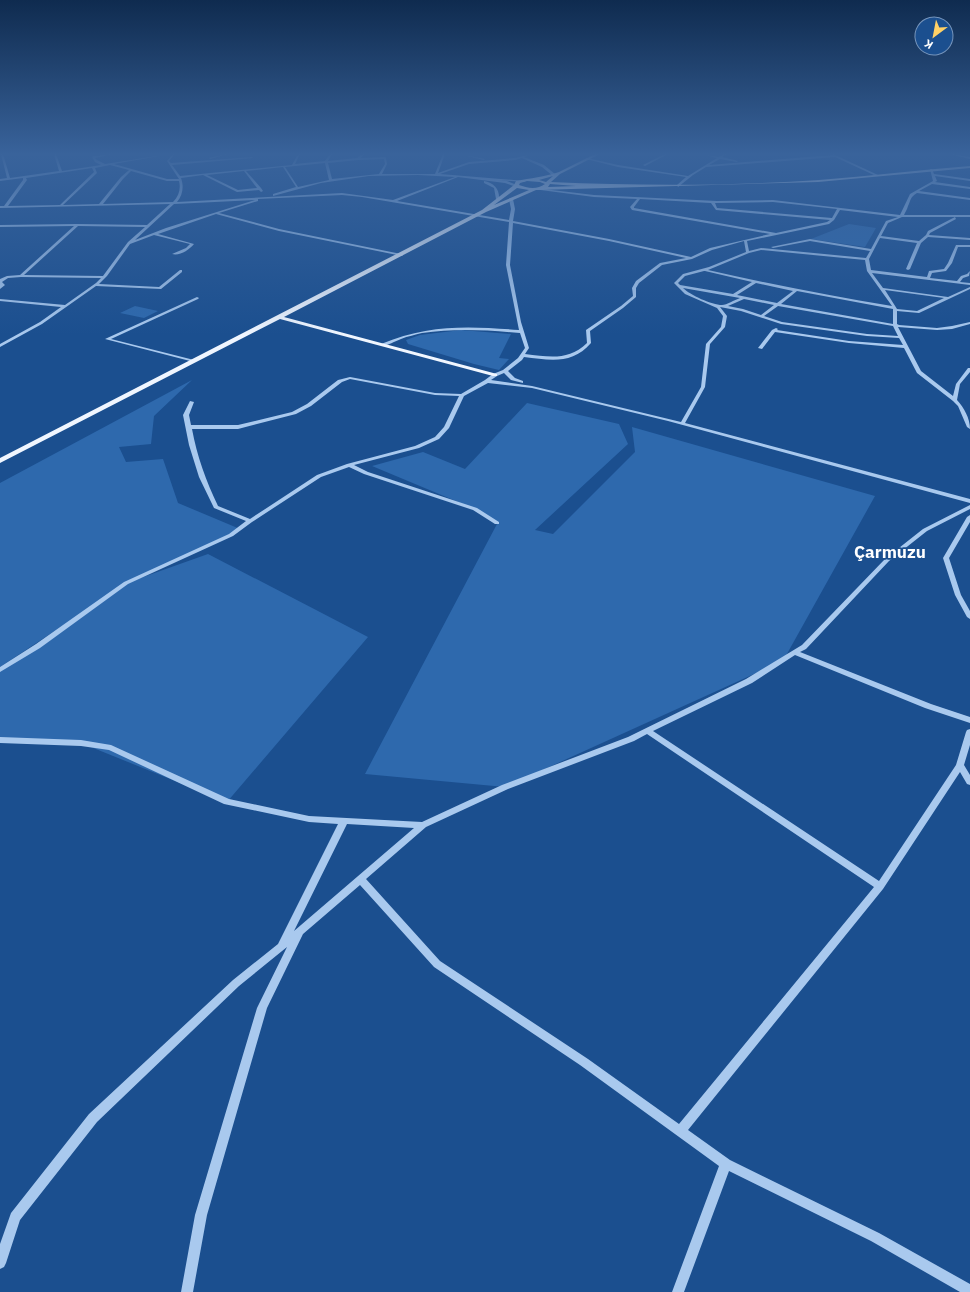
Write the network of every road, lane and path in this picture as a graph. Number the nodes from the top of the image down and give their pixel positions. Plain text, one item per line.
1 (161, 214) edge
2 (213, 214) edge
3 (222, 214) edge
4 (472, 214) edge
5 (512, 214) edge
6 (664, 214) edge
7 (778, 214) edge
8 (836, 214) edge
9 (889, 214) edge
10 (476, 215) junction
11 (902, 216) junction
12 (970, 216) edge
13 (957, 217) junction
14 (833, 219) junction
15 (511, 221) junction
16 (77, 225) junction
17 (0, 226) edge
18 (148, 226) junction
19 (155, 234) junction
20 (778, 234) junction
21 (927, 236) junction
22 (878, 237) junction
23 (970, 239) edge
24 (745, 240) junction
25 (920, 242) junction
26 (129, 243) junction
27 (970, 246) edge
28 (768, 249) junction
29 (872, 250) junction
30 (748, 252) junction
31 (174, 254) dead end
32 (401, 255) junction
33 (691, 258) junction
34 (867, 259) junction
35 (908, 269) dead end
36 (703, 270) junction
37 (181, 271) dead end
38 (870, 271) junction
39 (970, 272) edge
40 (21, 276) junction
41 (103, 277) junction
42 (928, 279) junction
43 (0, 282) edge
44 (755, 282) junction
45 (958, 282) junction
46 (970, 284) edge
47 (95, 285) junction
48 (678, 286) junction
49 (0, 288) edge
50 (970, 288) edge
51 (883, 289) junction
52 (795, 291) junction
53 (735, 295) junction
54 (746, 297) junction
55 (197, 298) dead end
56 (950, 298) junction
57 (0, 300) edge
58 (713, 305) junction
59 (779, 305) junction
60 (65, 306) junction
61 (723, 306) junction
62 (895, 309) junction
63 (762, 316) junction
64 (279, 317) junction
65 (781, 323) junction
66 (970, 323) edge
67 (895, 324) junction
68 (522, 332) junction
69 (774, 332) junction
70 (901, 337) junction
71 (382, 345) junction
72 (0, 346) edge
73 (905, 347) junction
74 (760, 348) dead end
75 (522, 355) junction
76 (192, 361) junction
77 (970, 369) edge
78 (505, 371) junction
79 (495, 375) junction
80 (487, 381) junction
81 (532, 387) junction
82 (462, 395) junction
83 (955, 400) junction
84 (192, 402) dead end
85 (682, 424) junction
86 (190, 426) junction
87 (970, 427) edge
88 (0, 461) edge
89 (350, 465) junction
90 (970, 501) edge
91 (970, 507) edge
92 (970, 517) edge
93 (250, 521) junction
94 (497, 524) dead end
95 (967, 606) edge
96 (970, 617) edge
97 (796, 653) junction
98 (0, 670) edge
99 (970, 720) edge
100 (647, 731) junction
101 (970, 732) edge
102 (0, 740) edge
103 (960, 765) junction
104 (970, 782) edge
105 (344, 821) junction
106 (423, 825) junction
107 (360, 879) junction
108 (880, 886) junction
109 (300, 931) junction
110 (281, 946) junction
111 (680, 1131) junction
112 (726, 1164) junction
113 (0, 1263) edge
114 (970, 1291) edge
115 (187, 1292) edge
116 (678, 1292) edge

1 - 18 street
2 - 19 street
3 - 32 street
4 - 10 street
5 - 15 street
6 - 20 street
7 - 14 street
8 - 14 street
9 - 11 street
10 - 15 street
10 - 32 main road
11 - 13 street
11 - 22 street
12 - 13 street
13 - 21 street
14 - 20 street
15 - 33 street
15 - 68 street
16 - 17 street
16 - 18 street
16 - 40 street
18 - 26 street
19 - 26 street
19 - 31 street
20 - 24 street
21 - 23 street
21 - 25 street
22 - 25 street
22 - 29 street
24 - 30 street
24 - 33 street
25 - 35 street
26 - 41 street
27 - 42 street
28 - 29 street
28 - 30 street
28 - 34 street
29 - 34 street
30 - 36 street
32 - 64 main road
33 - 75 street
34 - 38 street
36 - 44 street
36 - 48 street
37 - 47 street
38 - 42 street
38 - 51 street
39 - 45 street
40 - 41 street
40 - 43 street
41 - 47 street
42 - 45 street
43 - 49 street
44 - 52 street
44 - 53 street
45 - 46 street
47 - 60 street
48 - 53 street
48 - 58 street
50 - 56 street
51 - 56 street
51 - 62 street
52 - 59 street
52 - 62 street
53 - 54 street
54 - 59 street
54 - 61 street
55 - 76 street
56 - 62 street
57 - 60 street
58 - 61 street
58 - 85 street
59 - 63 street
59 - 67 street
60 - 72 street
61 - 63 street
62 - 67 street
63 - 65 street
64 - 71 main road
64 - 76 main road
65 - 69 street
65 - 70 street
66 - 67 street
67 - 70 street
68 - 71 street
68 - 75 street
69 - 73 street
69 - 74 street
70 - 73 street
71 - 79 main road
73 - 83 street
75 - 78 street
76 - 88 main road
77 - 83 street
78 - 79 street
78 - 81 street
79 - 80 street
80 - 81 street
80 - 82 street
81 - 85 street
82 - 86 street
82 - 89 street
83 - 87 street
84 - 86 street
85 - 90 street
86 - 93 street
89 - 93 street
89 - 94 street
91 - 97 street
92 - 95 street
93 - 98 street
95 - 96 street
97 - 99 street
97 - 100 street
100 - 106 street
100 - 108 street
101 - 103 street
102 - 105 street
103 - 104 street
103 - 108 street
105 - 106 street
105 - 110 street
106 - 107 street
107 - 109 street
107 - 111 street
108 - 111 street
109 - 110 street
109 - 115 street
110 - 113 street
111 - 112 street
112 - 114 street
112 - 116 street

